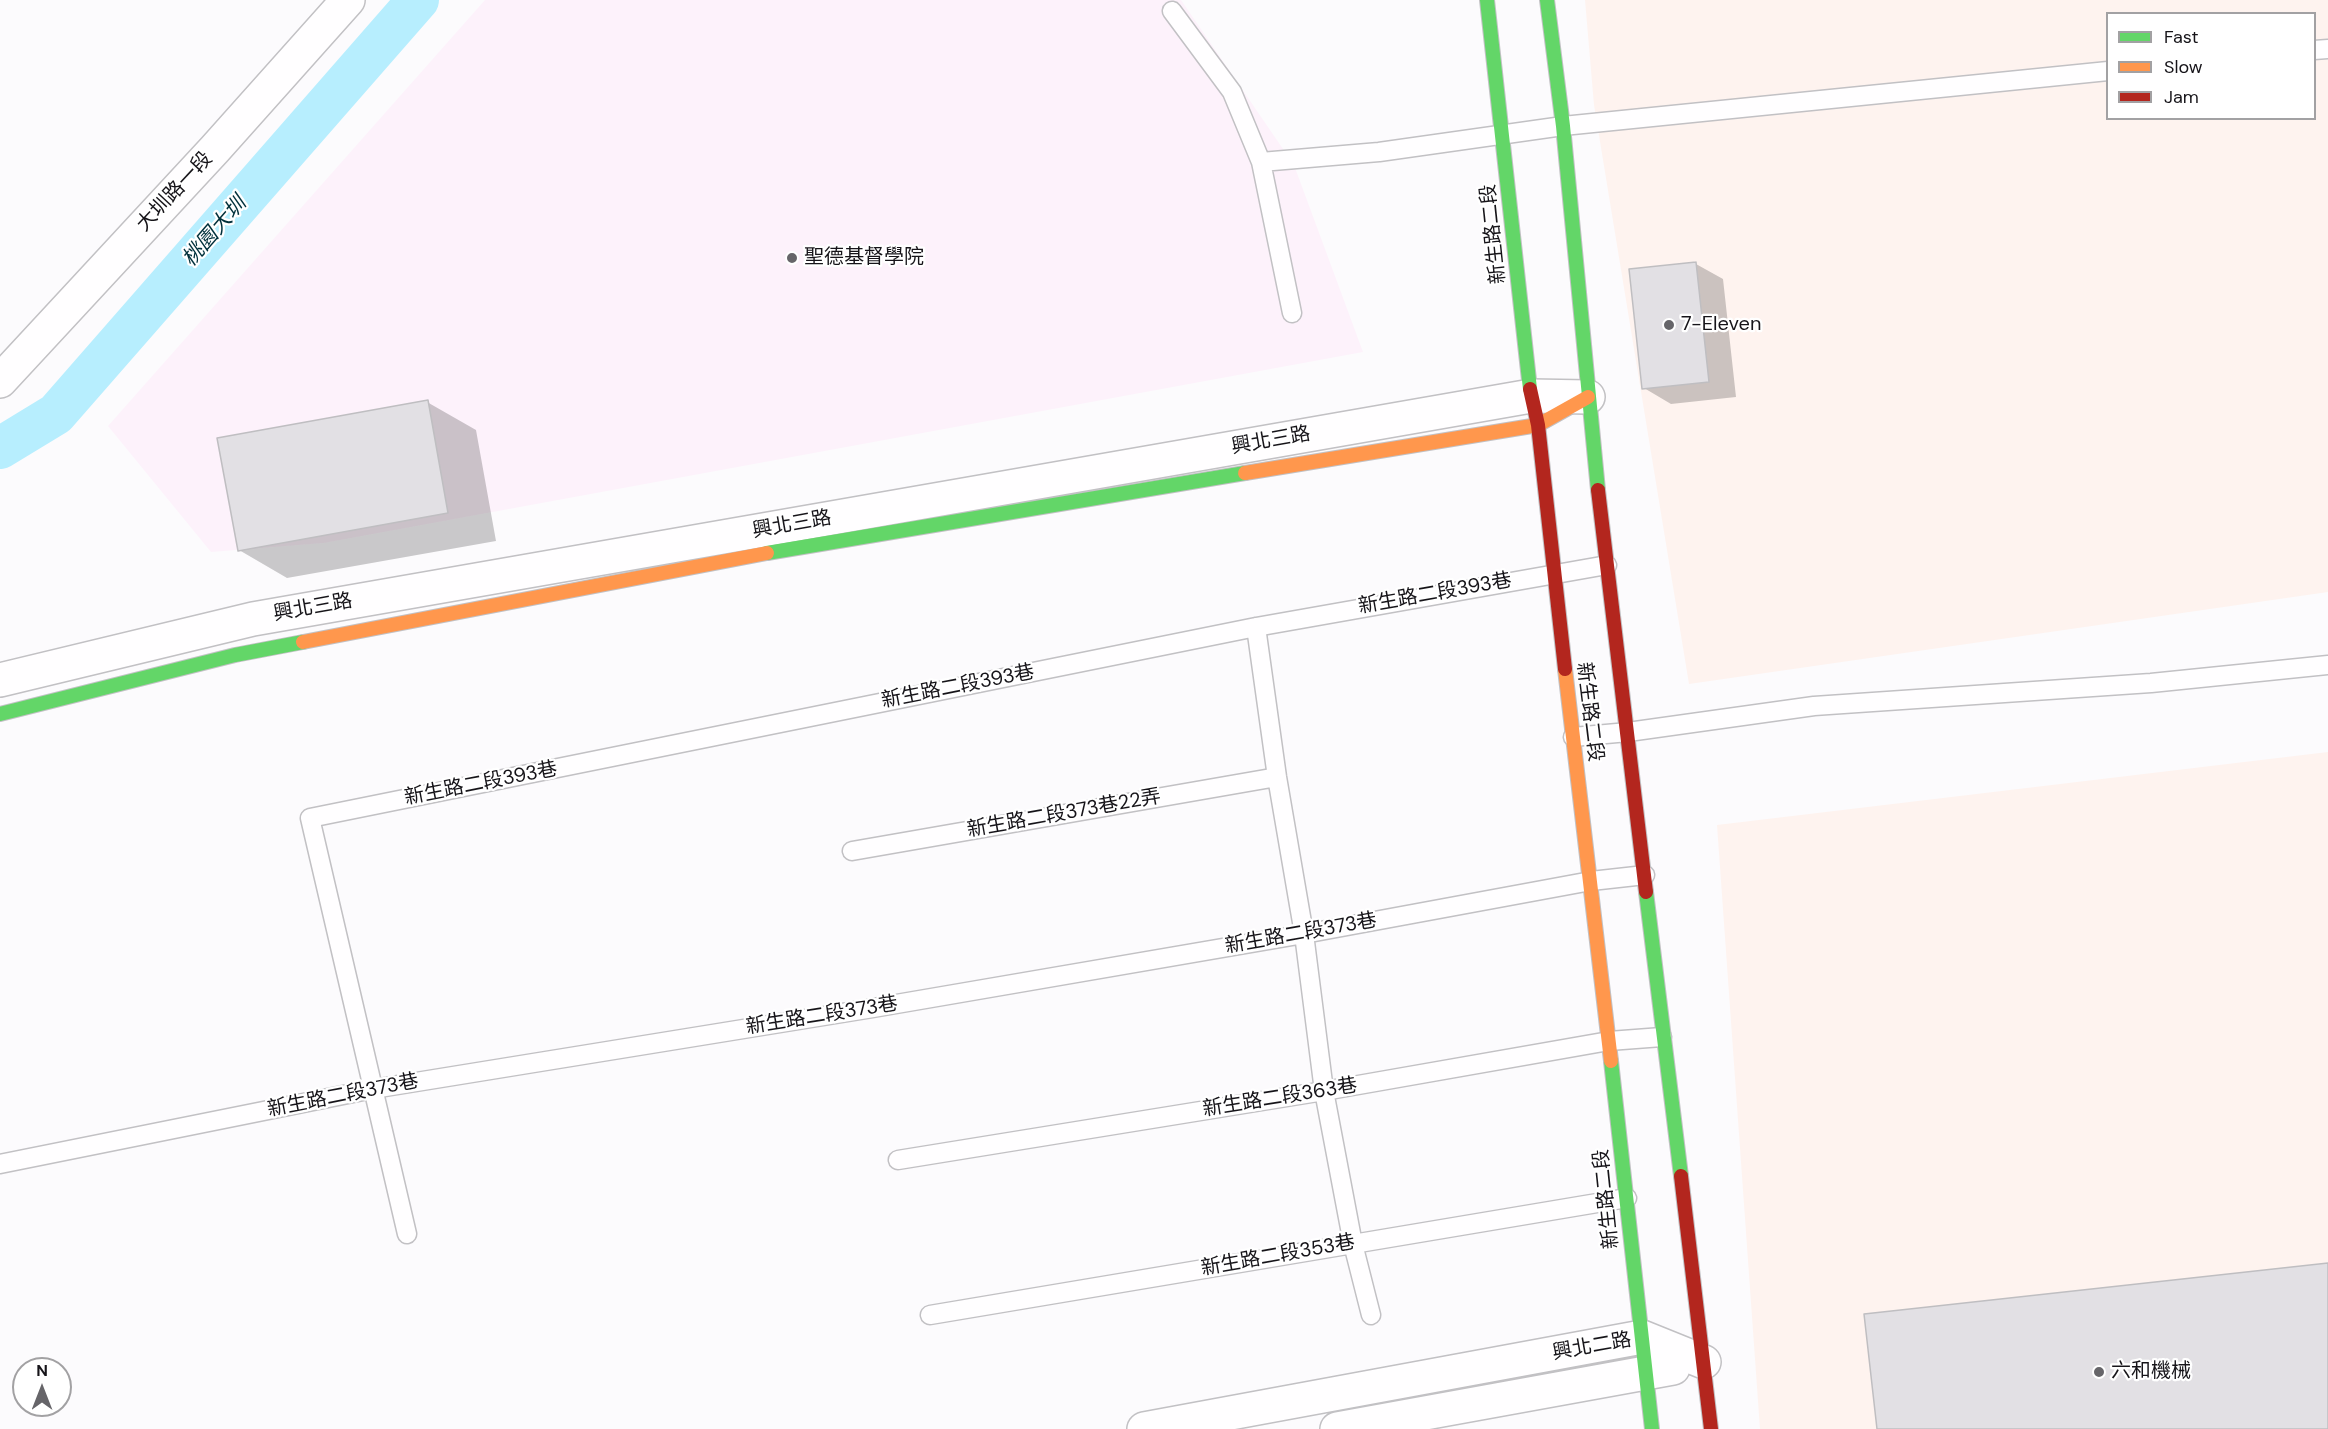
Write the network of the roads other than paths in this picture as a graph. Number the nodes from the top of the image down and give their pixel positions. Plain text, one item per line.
1 (348, 0) edge
2 (1487, 0) edge
3 (1547, 0) edge
4 (1172, 12) dead end
5 (2106, 71) edge
6 (1563, 126) junction
7 (1503, 136) junction
8 (1261, 162) junction
9 (1292, 313) dead end
10 (0, 381) edge
11 (1588, 397) junction
12 (1535, 410) junction
13 (1607, 565) junction
14 (1552, 573) junction
15 (1256, 627) junction
16 (2328, 665) edge
17 (0, 680) edge
18 (0, 714) edge
19 (1628, 732) junction
20 (1573, 737) junction
21 (1277, 777) junction
22 (852, 851) dead end
23 (1645, 875) junction
24 (1591, 881) junction
25 (1304, 934) junction
26 (1662, 1037) junction
27 (1609, 1041) junction
28 (373, 1089) junction
29 (1324, 1091) junction
30 (898, 1160) dead end
31 (0, 1164) edge
32 (1627, 1198) junction
33 (407, 1234) dead end
34 (1353, 1244) junction
35 (930, 1315) dead end
36 (1371, 1315) dead end
37 (1642, 1337) junction
38 (1704, 1362) junction
39 (1646, 1374) junction
40 (1144, 1429) edge
41 (1336, 1429) edge
42 (1652, 1429) edge
43 (1711, 1429) edge

1 - 10 street, 大圳路一段
2 - 7 main road, 新生路二段
3 - 6 main road, 新生路二段
4 - 8 lane
5 - 6 lane
6 - 7 lane
6 - 11 main road, 新生路二段
7 - 8 lane
7 - 12 main road, 新生路二段
8 - 9 lane
11 - 12 street, 興北三路
11 - 13 main road, 新生路二段
12 - 14 main road, 新生路二段
12 - 17 street, 興北三路
12 - 18 main road
13 - 14 lane, 新生路二段393巷
13 - 19 main road, 新生路二段
14 - 15 lane, 新生路二段393巷
14 - 20 main road, 新生路二段
15 - 21 lane
15 - 28 lane, 新生路二段393巷
16 - 19 lane
19 - 20 lane
19 - 23 main road, 新生路二段
20 - 24 main road, 新生路二段
21 - 22 lane, 新生路二段373巷22弄
21 - 25 lane
23 - 24 lane, 新生路二段373巷
23 - 26 main road, 新生路二段
24 - 25 lane, 新生路二段373巷
24 - 27 main road, 新生路二段
25 - 28 lane, 新生路二段373巷
25 - 29 lane
26 - 27 lane, 新生路二段363巷
26 - 38 main road, 新生路二段
27 - 29 lane, 新生路二段363巷
27 - 32 main road, 新生路二段
28 - 31 lane, 新生路二段373巷
28 - 33 lane
29 - 30 lane, 新生路二段363巷
29 - 34 lane
32 - 34 lane, 新生路二段353巷
32 - 37 main road, 新生路二段
34 - 35 lane, 新生路二段353巷
34 - 36 lane
37 - 38 street, 興北二路
37 - 39 main road, 新生路二段
37 - 40 street, 興北二路
38 - 39 street, 興北二路
38 - 43 main road, 新生路二段
39 - 41 street, 興北二路
39 - 42 main road, 新生路二段

